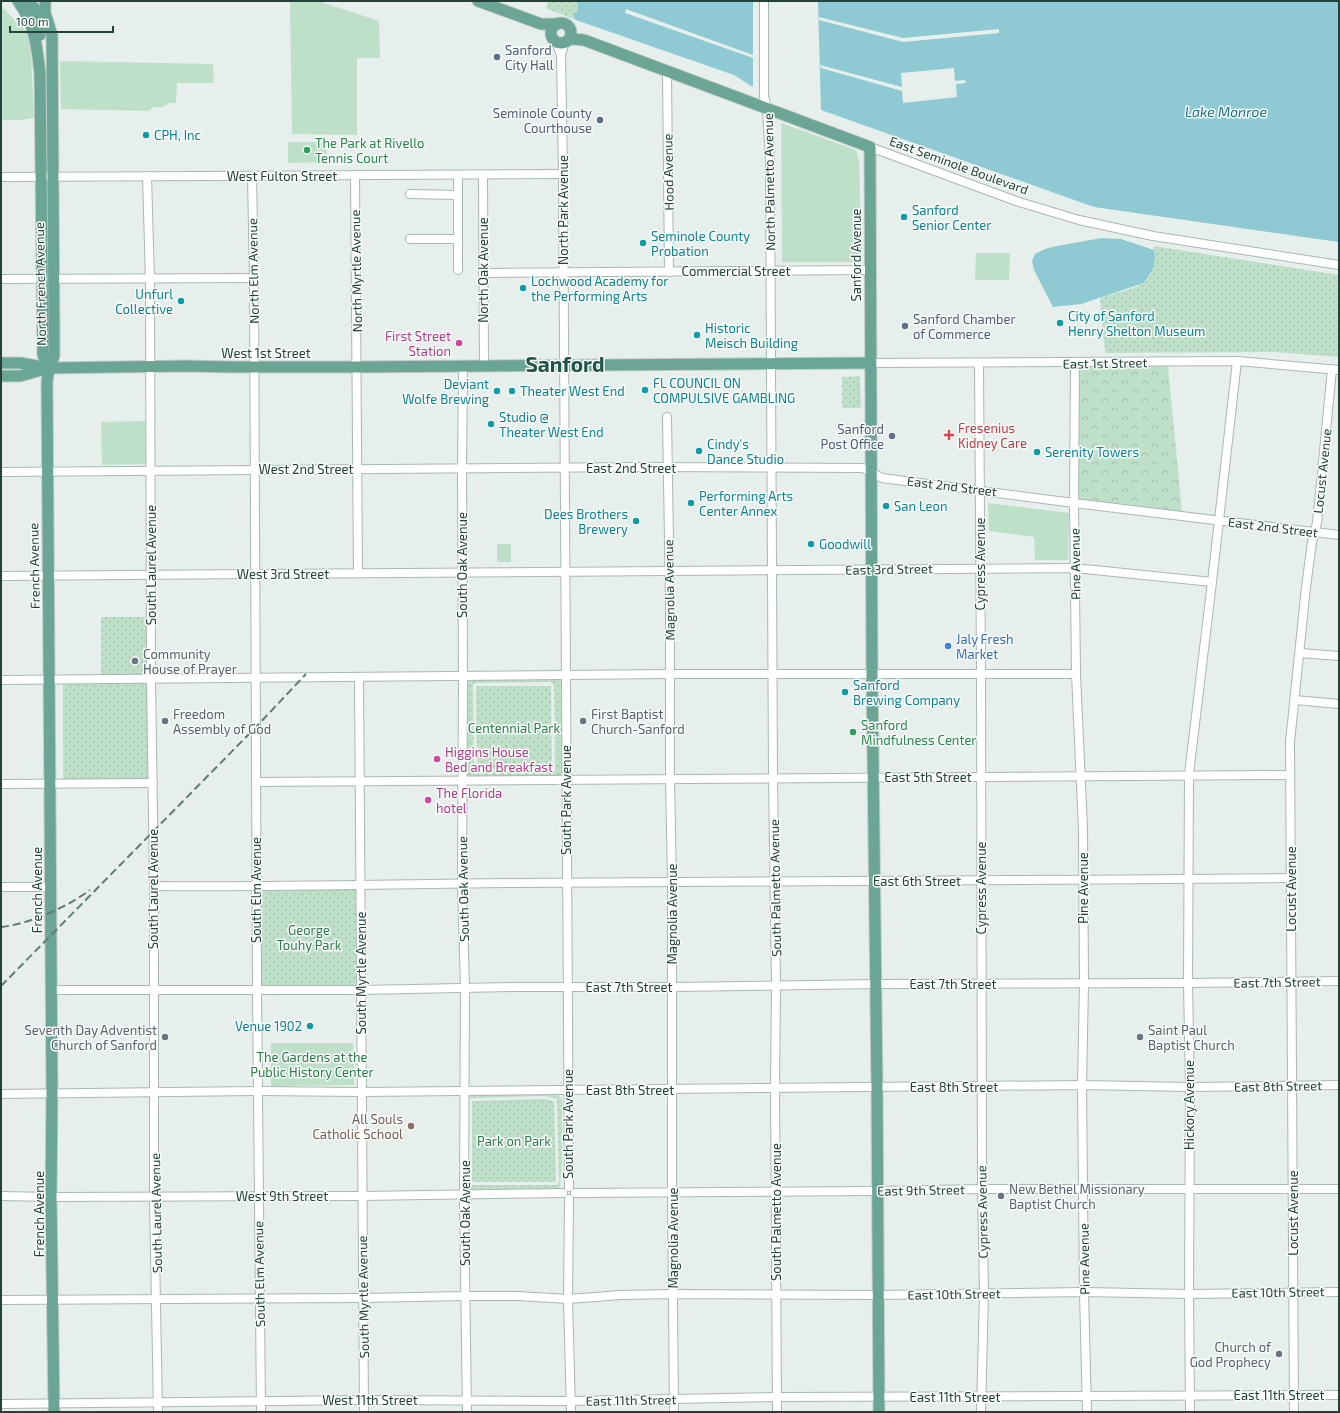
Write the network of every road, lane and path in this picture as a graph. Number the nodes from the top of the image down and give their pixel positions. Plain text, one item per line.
1 (18, 1) edge
2 (29, 1) edge
3 (38, 1) edge
4 (45, 1) edge
5 (478, 1) edge
6 (764, 1) edge
7 (541, 24) junction
8 (556, 24) junction
9 (571, 29) junction
10 (553, 38) junction
11 (568, 40) junction
12 (584, 40) junction
13 (561, 55) junction
14 (667, 72) junction
15 (40, 74) junction
16 (767, 109) junction
17 (870, 147) junction
18 (563, 174) junction
19 (355, 175) junction
20 (458, 175) junction
21 (483, 175) junction
22 (41, 176) junction
23 (52, 176) junction
24 (148, 176) junction
25 (252, 176) junction
26 (1, 177) edge
27 (410, 194) dead end
28 (458, 195) junction
29 (410, 239) dead end
30 (458, 239) junction
31 (1339, 265) edge
32 (458, 270) dead end
33 (870, 270) junction
34 (770, 271) junction
35 (669, 272) junction
36 (483, 273) junction
37 (563, 273) junction
38 (254, 278) junction
39 (1, 279) edge
40 (54, 279) junction
41 (150, 279) junction
42 (41, 280) junction
43 (1237, 361) junction
44 (1, 363) edge
45 (1075, 363) junction
46 (771, 364) junction
47 (870, 364) junction
48 (979, 364) junction
49 (564, 365) junction
50 (150, 366) junction
51 (463, 366) junction
52 (484, 366) junction
53 (254, 367) junction
54 (49, 368) junction
55 (356, 368) junction
56 (1336, 369) edge
57 (1, 376) edge
58 (667, 417) dead end
59 (667, 468) junction
60 (772, 468) junction
61 (255, 469) junction
62 (462, 469) junction
63 (564, 469) junction
64 (358, 470) junction
65 (1, 472) edge
66 (48, 472) junction
67 (151, 472) junction
68 (870, 472) junction
69 (980, 490) junction
70 (1074, 503) junction
71 (1219, 520) junction
72 (1314, 533) junction
73 (1339, 535) edge
74 (980, 568) junction
75 (1075, 568) junction
76 (871, 570) junction
77 (669, 571) junction
78 (772, 571) junction
79 (358, 573) junction
80 (462, 573) junction
81 (565, 573) junction
82 (151, 574) junction
83 (255, 574) junction
84 (48, 575) junction
85 (1, 576) edge
86 (1212, 582) junction
87 (1300, 653) junction
88 (1339, 656) edge
89 (670, 674) junction
90 (773, 674) junction
91 (872, 674) junction
92 (981, 674) junction
93 (1076, 674) junction
94 (463, 676) junction
95 (566, 676) junction
96 (359, 677) junction
97 (255, 678) junction
98 (151, 679) junction
99 (1, 680) edge
100 (49, 680) junction
101 (1295, 700) junction
102 (1339, 704) edge
103 (1189, 774) junction
104 (1290, 775) junction
105 (981, 776) junction
106 (873, 777) junction
107 (1080, 777) junction
108 (670, 778) junction
109 (773, 778) junction
110 (462, 780) junction
111 (566, 780) junction
112 (360, 781) junction
113 (256, 782) junction
114 (50, 783) junction
115 (153, 783) junction
116 (1, 784) edge
117 (1291, 878) junction
118 (1189, 879) junction
119 (1083, 880) junction
120 (874, 881) junction
121 (981, 881) junction
122 (672, 882) junction
123 (775, 882) junction
124 (462, 884) junction
125 (567, 884) junction
126 (154, 886) junction
127 (257, 886) junction
128 (360, 886) junction
129 (50, 887) junction
130 (1, 888) edge
131 (1339, 981) edge
132 (1291, 982) junction
133 (1188, 983) junction
134 (876, 984) junction
135 (981, 984) junction
136 (1084, 984) junction
137 (776, 985) junction
138 (567, 987) junction
139 (672, 987) junction
140 (465, 988) junction
141 (51, 990) junction
142 (153, 990) junction
143 (256, 990) junction
144 (361, 990) junction
145 (1082, 1085) junction
146 (1339, 1085) edge
147 (1292, 1086) junction
148 (877, 1087) junction
149 (982, 1087) junction
150 (1190, 1087) junction
151 (775, 1088) junction
152 (673, 1089) junction
153 (568, 1090) junction
154 (258, 1091) junction
155 (464, 1091) junction
156 (361, 1092) junction
157 (52, 1093) junction
158 (155, 1093) junction
159 (1, 1094) edge
160 (569, 1187) junction
161 (1189, 1188) junction
162 (1339, 1188) edge
163 (982, 1189) junction
164 (1083, 1189) junction
165 (1293, 1189) junction
166 (877, 1191) junction
167 (672, 1192) junction
168 (776, 1192) junction
169 (563, 1193) junction
170 (575, 1193) junction
171 (464, 1194) junction
172 (258, 1195) junction
173 (1, 1196) edge
174 (154, 1196) junction
175 (361, 1196) junction
176 (51, 1197) junction
177 (569, 1199) junction
178 (1084, 1292) junction
179 (1293, 1292) junction
180 (1339, 1292) edge
181 (984, 1293) junction
182 (673, 1294) junction
183 (877, 1294) junction
184 (1189, 1294) junction
185 (776, 1295) junction
186 (465, 1296) junction
187 (260, 1298) junction
188 (363, 1298) junction
189 (157, 1299) junction
190 (568, 1299) junction
191 (1, 1300) edge
192 (53, 1300) junction
193 (1294, 1395) junction
194 (1339, 1395) edge
195 (1190, 1396) junction
196 (777, 1397) junction
197 (980, 1397) junction
198 (1087, 1397) junction
199 (674, 1398) junction
200 (878, 1398) junction
201 (364, 1400) junction
202 (467, 1400) junction
203 (571, 1401) junction
204 (158, 1402) junction
205 (261, 1402) junction
206 (1, 1404) edge
207 (54, 1408) edge
208 (158, 1412) edge
209 (261, 1412) edge
210 (364, 1412) edge
211 (467, 1412) edge
212 (571, 1412) edge
213 (674, 1412) edge
214 (777, 1412) edge
215 (879, 1412) edge
216 (981, 1412) edge
217 (1087, 1412) edge
218 (1190, 1412) edge
219 (1294, 1412) edge

1 - 15 main road, North French Avenue
2 - 3 main road, North French Avenue
2 - 15 main road, North French Avenue
4 - 23 main road, North French Avenue
5 - 7 main road
6 - 16 street, North Palmetto Avenue
7 - 8 main road
7 - 10 main road
8 - 9 main road
8 - 10 main road
9 - 11 main road
9 - 12 main road, East Seminole Boulevard
10 - 11 main road
10 - 13 street
11 - 12 main road, East Seminole Boulevard
11 - 13 street
12 - 14 main road, East Seminole Boulevard
13 - 18 street, North Park Avenue
14 - 16 main road, East Seminole Boulevard
14 - 35 street, Hood Avenue
15 - 22 main road, North French Avenue
16 - 17 main road, East Seminole Boulevard
16 - 34 street, North Palmetto Avenue
17 - 31 street, East Seminole Boulevard
17 - 33 main road, Sanford Avenue
18 - 21 street, West Fulton Street
18 - 37 street, North Park Avenue
19 - 20 street, West Fulton Street
19 - 25 street, West Fulton Street
19 - 55 street, North Myrtle Avenue
20 - 21 street, West Fulton Street
20 - 28 street
21 - 36 street, North Oak Avenue
22 - 23 street, West Fulton Street
22 - 26 street, West Fulton Street
22 - 42 main road, North French Avenue
23 - 24 street, West Fulton Street
23 - 40 main road, North French Avenue
24 - 25 street, West Fulton Street
24 - 41 street, South Laurel Avenue
25 - 38 street, North Elm Avenue
27 - 28 street
28 - 30 street
29 - 30 street
30 - 32 street
33 - 34 street, Commercial Street
33 - 47 main road, Sanford Avenue
34 - 35 street, Commercial Street
34 - 46 street, North Palmetto Avenue
35 - 37 street, Commercial Street
36 - 37 street, Commercial Street
36 - 52 street, North Oak Avenue
37 - 49 street, North Park Avenue
38 - 41 street
38 - 53 street, North Elm Avenue
39 - 42 street
40 - 41 street
40 - 42 street
40 - 54 main road, North French Avenue
41 - 50 street, South Laurel Avenue
42 - 54 main road, North French Avenue
43 - 45 street, East 1st Street
43 - 56 street, East 1st Street
43 - 71 street, Hickory Avenue
44 - 54 main road, West 1st Street
45 - 48 street, East 1st Street
45 - 70 street, Pine Avenue
46 - 47 main road, West 1st Street
46 - 49 main road, West 1st Street
46 - 60 street, South Palmetto Avenue
47 - 48 street, East 1st Street
47 - 68 main road, Sanford Avenue
48 - 69 street, Cypress Avenue
49 - 52 main road, West 1st Street
49 - 63 street, South Park Avenue
50 - 53 main road, West 1st Street
50 - 54 main road, West 1st Street
50 - 67 street, South Laurel Avenue
51 - 52 main road, West 1st Street
51 - 55 main road, West 1st Street
51 - 62 street, South Oak Avenue
53 - 55 main road, West 1st Street
53 - 61 street, South Elm Avenue
54 - 57 main road, West 1st Street
54 - 66 main road, French Avenue
55 - 64 street
56 - 72 street, Locust Avenue
58 - 59 street, Magnolia Avenue
59 - 60 street, East 2nd Street
59 - 63 street, East 2nd Street
59 - 77 street, Magnolia Avenue
60 - 68 street, East 2nd Street
60 - 78 street, South Palmetto Avenue
61 - 64 street, West 2nd Street
61 - 67 street, West 2nd Street
61 - 83 street, South Elm Avenue
62 - 63 street, West 2nd Street
62 - 64 street, West 2nd Street
62 - 80 street, South Oak Avenue
63 - 81 street, South Park Avenue
64 - 79 street
65 - 66 street, West 2nd Street
66 - 67 street, West 2nd Street
66 - 84 main road, French Avenue
67 - 82 street, South Laurel Avenue
68 - 69 street, East 2nd Street
68 - 76 main road, Sanford Avenue
69 - 70 street, East 2nd Street
69 - 74 street, Cypress Avenue
70 - 71 street, East 2nd Street
70 - 75 street, Pine Avenue
71 - 72 street, East 2nd Street
71 - 86 street, Hickory Avenue
72 - 73 street, East 2nd Street
72 - 87 street, Locust Avenue
74 - 75 street, East 3rd Street
74 - 76 street, East 3rd Street
74 - 92 street, Cypress Avenue
75 - 86 street, East 3rd Street
75 - 93 street, Pine Avenue
76 - 78 street, East 3rd Street
76 - 91 main road, Sanford Avenue
77 - 78 street, East 3rd Street
77 - 81 street, East 3rd Street
77 - 89 street, Magnolia Avenue
78 - 90 street, South Palmetto Avenue
79 - 80 street, West 3rd Street
79 - 83 street, West 3rd Street
80 - 81 street, West 3rd Street
80 - 94 street, South Oak Avenue
81 - 95 street, South Park Avenue
82 - 83 street, West 3rd Street
82 - 84 street, West 3rd Street
82 - 98 street, South Laurel Avenue
83 - 97 street, South Elm Avenue
84 - 85 street, West 3rd Street
84 - 100 main road, French Avenue
86 - 103 street, Hickory Avenue
87 - 88 street
87 - 101 street, Locust Avenue
89 - 90 street
89 - 95 street
89 - 108 street, Magnolia Avenue
90 - 91 street
90 - 109 street, South Palmetto Avenue
91 - 92 street
91 - 106 main road, Sanford Avenue
92 - 93 street
92 - 105 street, Cypress Avenue
93 - 107 street, Pine Avenue
94 - 95 street
94 - 96 street
94 - 110 street, South Oak Avenue
95 - 111 street, South Park Avenue
96 - 97 street
96 - 112 street, South Myrtle Avenue
97 - 98 street
97 - 113 street, South Elm Avenue
98 - 100 street
98 - 115 street, South Laurel Avenue
99 - 100 street
100 - 114 main road, French Avenue
101 - 102 street
101 - 104 street, Locust Avenue
103 - 104 street, East 5th Street
103 - 107 street, East 5th Street
103 - 118 street, Hickory Avenue
104 - 117 street, Locust Avenue
105 - 106 street, East 5th Street
105 - 107 street, East 5th Street
105 - 121 street, Cypress Avenue
106 - 109 street, East 5th Street
106 - 120 main road, Sanford Avenue
107 - 119 street, Pine Avenue
108 - 109 street, East 5th Street
108 - 111 street, East 5th Street
108 - 122 street, Magnolia Avenue
109 - 123 street, South Palmetto Avenue
110 - 111 street, East 5th Street
110 - 112 street, East 5th Street
110 - 124 street, South Oak Avenue
111 - 125 street, South Park Avenue
112 - 113 street, East 5th Street
112 - 128 street, South Myrtle Avenue
113 - 127 street, South Elm Avenue
114 - 115 street
114 - 116 street
114 - 129 main road, French Avenue
115 - 126 street, South Laurel Avenue
117 - 118 street, East 6th Street
117 - 132 street, Locust Avenue
118 - 119 street, East 6th Street
118 - 133 street, Hickory Avenue
119 - 121 street, East 6th Street
119 - 136 street, Pine Avenue
120 - 121 street, East 6th Street
120 - 123 street, East 6th Street
120 - 134 main road, Sanford Avenue
121 - 135 street, Cypress Avenue
122 - 123 street, East 6th Street
122 - 125 street, East 6th Street
122 - 139 street, Magnolia Avenue
123 - 137 street, South Palmetto Avenue
124 - 125 street, East 6th Street
124 - 128 street, East 6th Street
124 - 140 street, South Oak Avenue
125 - 138 street, South Park Avenue
126 - 127 street, East 6th Street
126 - 142 street, South Laurel Avenue
127 - 128 street, East 6th Street
127 - 143 street, South Elm Avenue
128 - 144 street, South Myrtle Avenue
129 - 130 street
129 - 141 main road, French Avenue
131 - 132 street, East 7th Street
132 - 133 street, East 7th Street
132 - 147 street, Locust Avenue
133 - 136 street, East 7th Street
133 - 150 street, Hickory Avenue
134 - 135 street, East 7th Street
134 - 137 street, East 7th Street
134 - 148 main road, Sanford Avenue
135 - 136 street, East 7th Street
135 - 149 street, Cypress Avenue
136 - 145 street, Pine Avenue
137 - 139 street, East 7th Street
137 - 151 street, South Palmetto Avenue
138 - 139 street, East 7th Street
138 - 140 street, East 7th Street
138 - 153 street, South Park Avenue
139 - 152 street, Magnolia Avenue
140 - 144 street, East 7th Street
140 - 155 street, South Oak Avenue
141 - 142 street, East 7th Street
141 - 157 main road, French Avenue
142 - 143 street, East 7th Street
142 - 158 street, South Laurel Avenue
143 - 144 street, East 7th Street
143 - 154 street, South Elm Avenue
144 - 156 street, South Myrtle Avenue
145 - 149 street, East 8th Street
145 - 150 street, East 8th Street
145 - 164 street, Pine Avenue
146 - 147 street, East 8th Street
147 - 150 street, East 8th Street
147 - 165 street, Locust Avenue
148 - 149 street, East 8th Street
148 - 151 street, East 8th Street
148 - 166 main road, Sanford Avenue
149 - 163 street, Cypress Avenue
150 - 161 street, Hickory Avenue
151 - 152 street, East 8th Street
151 - 168 street, South Palmetto Avenue
152 - 153 street, East 8th Street
152 - 167 street, Magnolia Avenue
153 - 155 street, East 8th Street
153 - 160 street, South Park Avenue
154 - 156 street, East 8th Street
154 - 158 street, East 8th Street
154 - 172 street, South Elm Avenue
155 - 156 street, East 8th Street
155 - 171 street, South Oak Avenue
156 - 175 street, South Myrtle Avenue
157 - 158 street, East 8th Street
157 - 159 street, East 8th Street
157 - 176 main road, French Avenue
158 - 174 street, South Laurel Avenue
160 - 169 street
160 - 170 street
161 - 164 street, East 9th Street
161 - 165 street, East 9th Street
161 - 184 street, Hickory Avenue
162 - 165 street, East 9th Street
163 - 164 street, East 9th Street
163 - 166 street, East 9th Street
163 - 181 street, Cypress Avenue
164 - 178 street, Pine Avenue
165 - 179 street, Locust Avenue
166 - 168 street, East 9th Street
166 - 183 main road, Sanford Avenue
167 - 168 street, East 9th Street
167 - 170 street, East 9th Street
167 - 182 street, Magnolia Avenue
168 - 185 street, South Palmetto Avenue
169 - 171 street, West 9th Street
169 - 177 street
170 - 177 street
171 - 175 street, West 9th Street
171 - 186 street, South Oak Avenue
172 - 174 street, West 9th Street
172 - 175 street, West 9th Street
172 - 187 street, South Elm Avenue
173 - 176 street, West 9th Street
174 - 176 street, West 9th Street
174 - 189 street, South Laurel Avenue
175 - 188 street, South Myrtle Avenue
176 - 192 main road, French Avenue
177 - 190 street
178 - 181 street, East 10th Street
178 - 184 street, East 10th Street
178 - 198 street, Pine Avenue
179 - 180 street, East 10th Street
179 - 184 street, East 10th Street
179 - 193 street, Locust Avenue
181 - 183 street, East 10th Street
181 - 197 street, Cypress Avenue
182 - 185 street, East 10th Street
182 - 190 street, East 10th Street
182 - 199 street, Magnolia Avenue
183 - 185 street, East 10th Street
183 - 200 main road, Sanford Avenue
184 - 195 street, Hickory Avenue
185 - 196 street, South Palmetto Avenue
186 - 188 street, East 10th Street
186 - 190 street, East 10th Street
186 - 202 street, South Oak Avenue
187 - 188 street, East 10th Street
187 - 189 street, East 10th Street
187 - 205 street, South Elm Avenue
188 - 201 street, South Myrtle Avenue
189 - 192 street, East 10th Street
189 - 204 street, South Laurel Avenue
190 - 203 street
191 - 192 street, East 10th Street
192 - 207 main road, French Avenue
193 - 194 street, East 11th Street
193 - 195 street, East 11th Street
193 - 219 street, Locust Avenue
195 - 198 street, East 11th Street
195 - 218 street, Hickory Avenue
196 - 199 street, East 11th Street
196 - 200 street, East 11th Street
196 - 214 street, South Palmetto Avenue
197 - 198 street, East 11th Street
197 - 200 street, East 11th Street
197 - 216 street, Cypress Avenue
198 - 217 street, Pine Avenue
199 - 203 street, East 11th Street
199 - 213 street, Magnolia Avenue
200 - 215 main road, Sanford Avenue
201 - 202 street, West 11th Street
201 - 205 street, West 11th Street
201 - 210 street, South Myrtle Avenue
202 - 203 street, West 11th Street
202 - 211 street, South Oak Avenue
203 - 212 street
204 - 205 street, West 11th Street
204 - 207 street, West 11th Street
204 - 208 street, South Laurel Avenue
205 - 209 street, South Elm Avenue
206 - 207 street, West 11th Street

